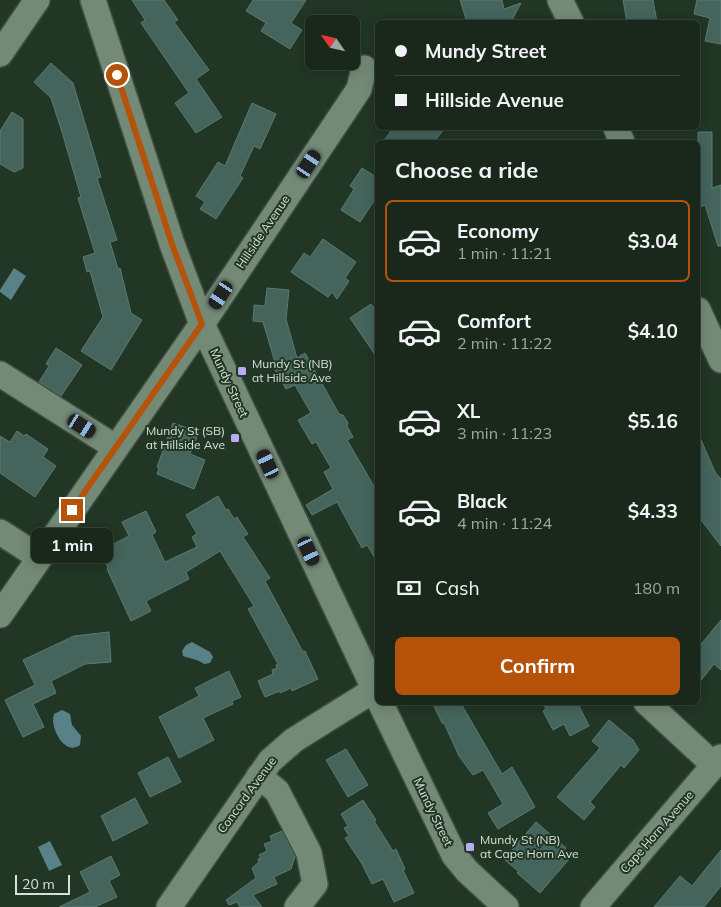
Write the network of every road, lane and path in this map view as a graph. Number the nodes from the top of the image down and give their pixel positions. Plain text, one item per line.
1 (38, 0) edge
2 (93, 0) edge
3 (560, 0) edge
4 (570, 20) edge
5 (0, 54) edge
6 (364, 68) dead end
7 (700, 314) edge
8 (202, 324) junction
9 (721, 360) edge
10 (0, 374) edge
11 (115, 447) junction
12 (0, 532) edge
13 (39, 557) junction
14 (0, 615) edge
15 (375, 692) edge
16 (375, 697) edge
17 (381, 705) edge
18 (650, 705) edge
19 (718, 761) edge
20 (259, 776) junction
21 (169, 907) edge
22 (297, 907) edge
23 (506, 907) edge
24 (593, 907) edge

1 - 5 street
2 - 8 street, Mundy Street
3 - 4 street
6 - 8 street, Hillside Avenue
7 - 9 street
8 - 11 street, Hillside Avenue
8 - 15 street, Mundy Street
10 - 11 street
11 - 13 street, Hillside Avenue
12 - 13 street
13 - 14 street, Hillside Avenue
16 - 20 street, Concord Avenue
17 - 23 street, Mundy Street
18 - 19 street
19 - 24 street, Cape Horn Avenue
20 - 21 street, Concord Avenue
20 - 22 street

